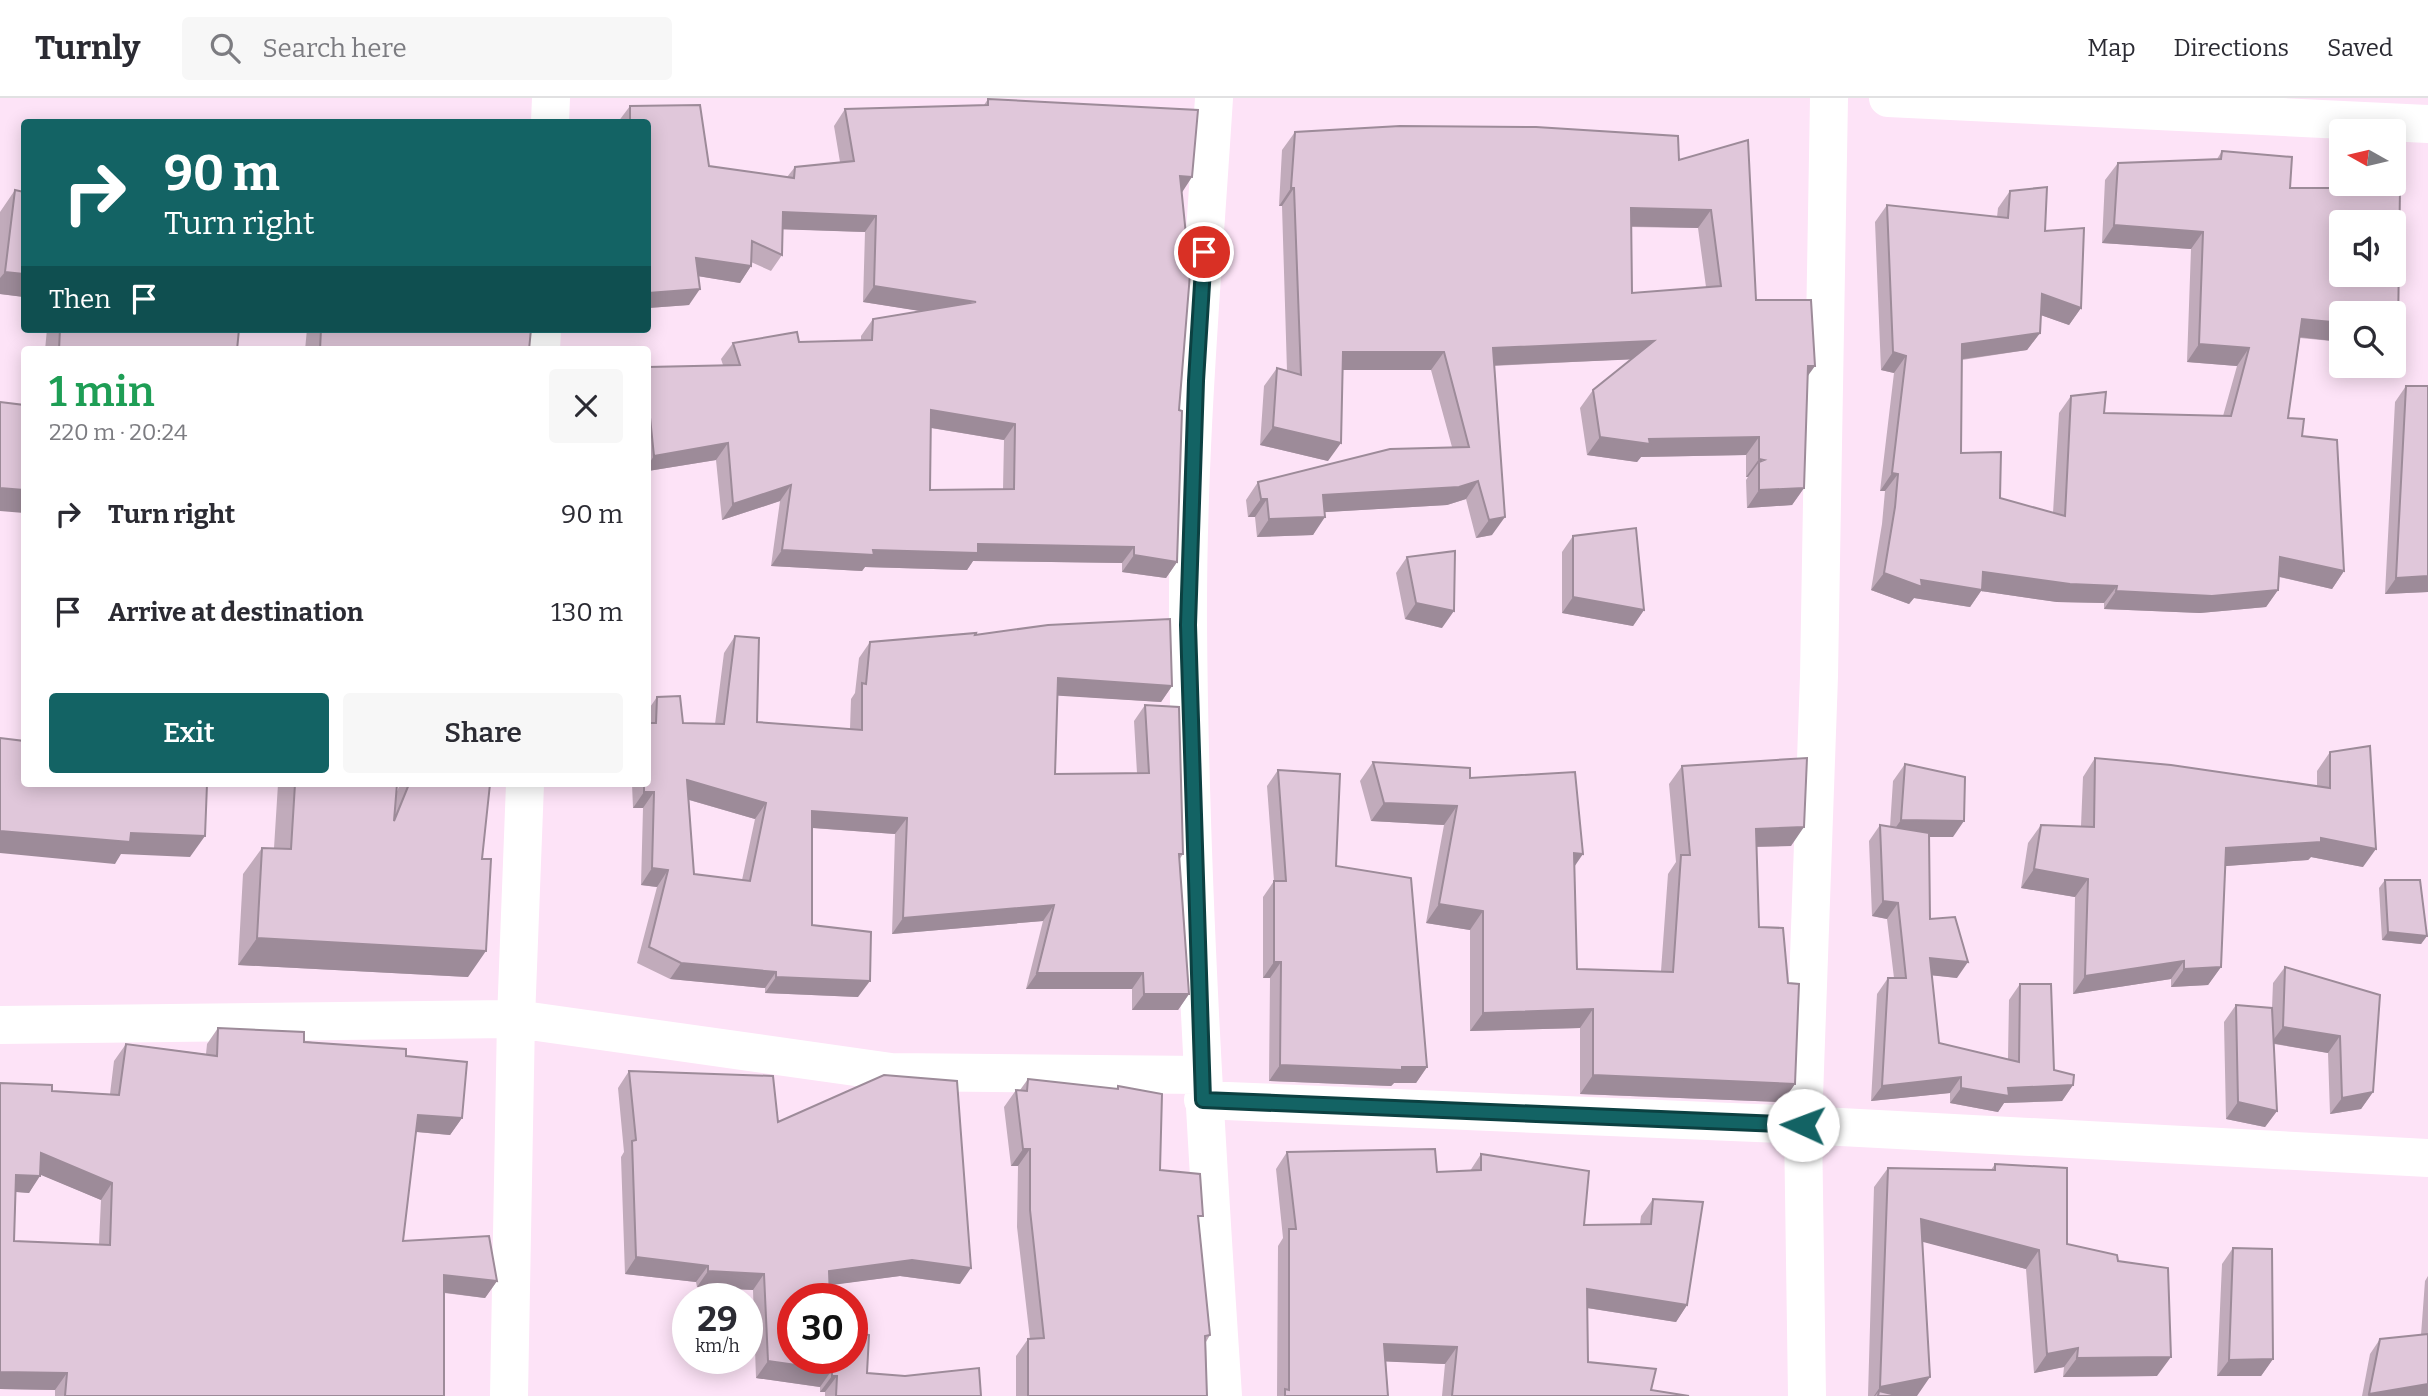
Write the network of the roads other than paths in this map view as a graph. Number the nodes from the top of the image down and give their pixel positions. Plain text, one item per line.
1 (551, 98) edge
2 (1214, 98) edge
3 (1829, 98) edge
4 (1888, 98) edge
5 (2119, 105) edge
6 (550, 119) edge
7 (2428, 124) edge
8 (525, 787) edge
9 (516, 1019) junction
10 (0, 1025) edge
11 (1203, 1088) junction
12 (1803, 1125) junction
13 (2428, 1157) edge
14 (509, 1396) edge
15 (1223, 1396) edge
16 (1807, 1396) edge

1 - 6 street
2 - 11 street
3 - 12 street
4 - 5 street
5 - 7 street
8 - 9 street
9 - 10 street
9 - 11 street
9 - 14 street
11 - 12 street
11 - 15 street
12 - 13 street
12 - 16 street

